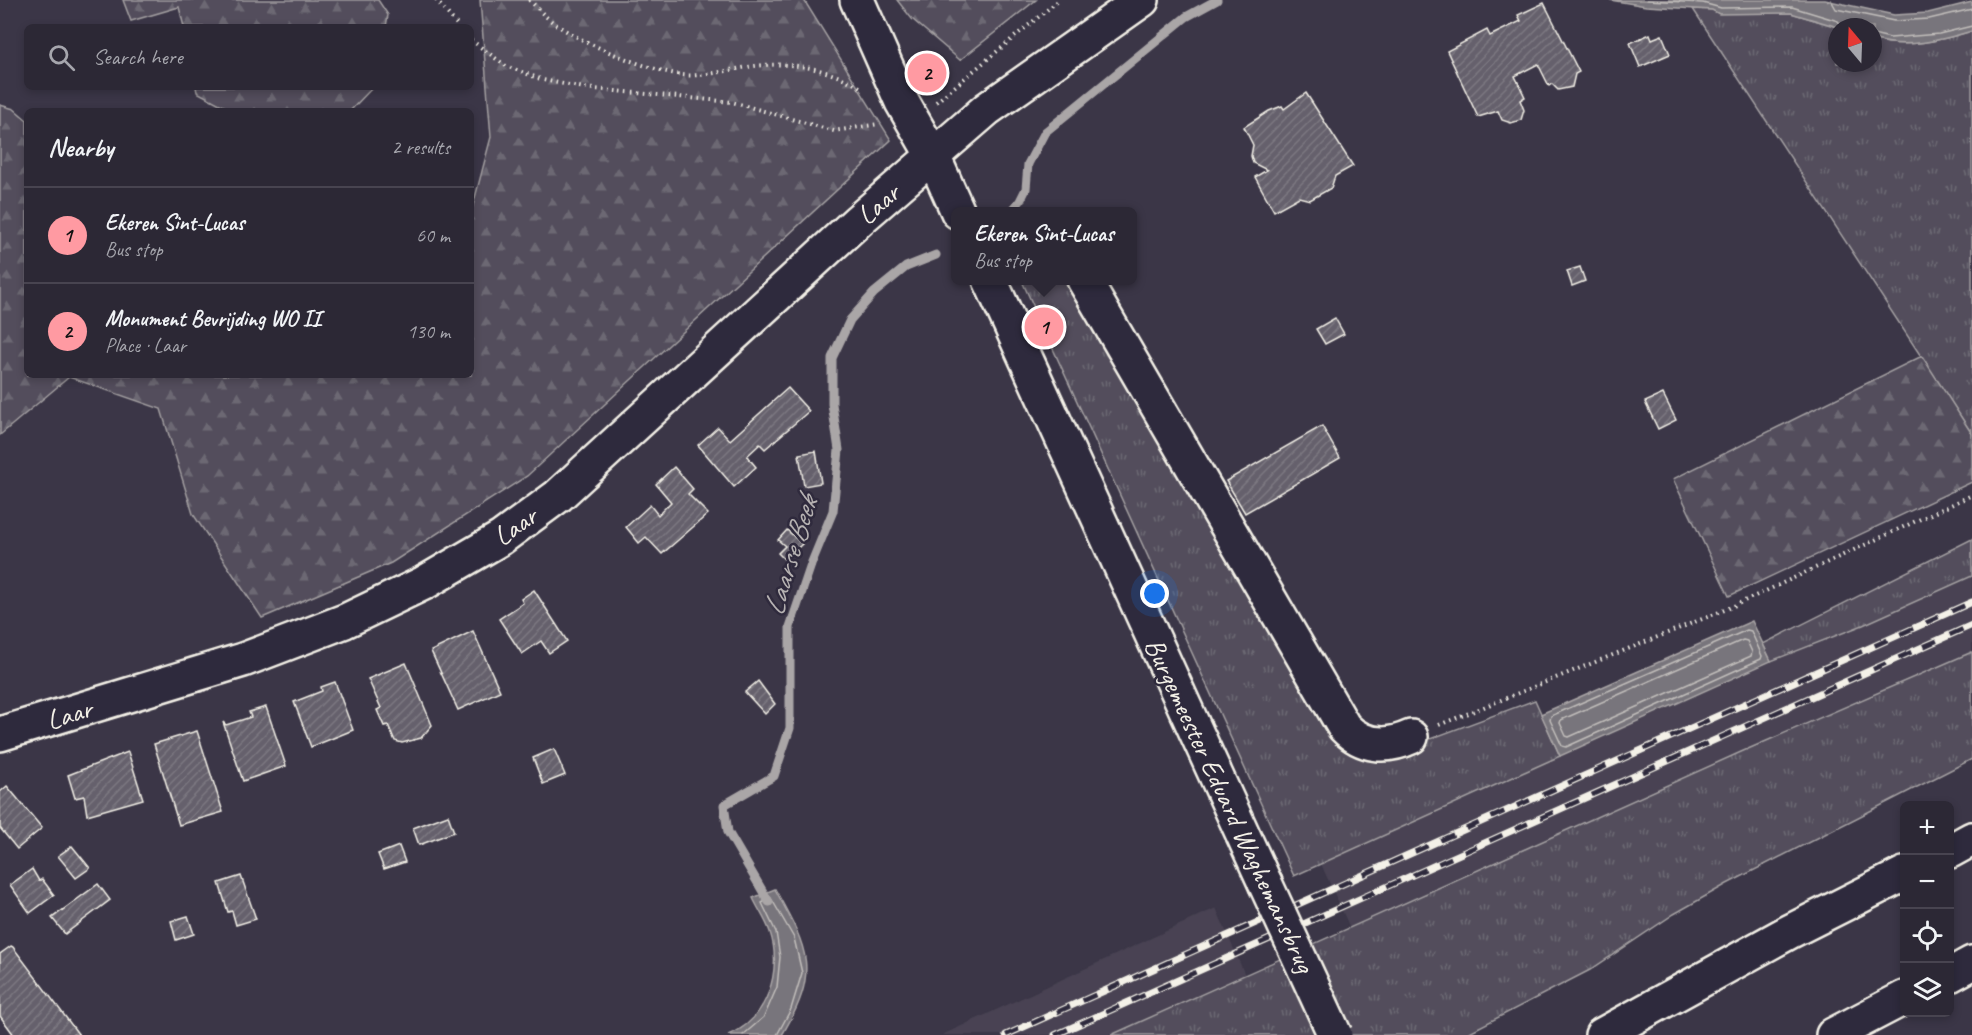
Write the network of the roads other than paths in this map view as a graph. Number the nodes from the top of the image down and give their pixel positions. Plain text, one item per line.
1 (1142, 0) edge
2 (861, 7) edge
3 (933, 156) junction
4 (956, 207) edge
5 (992, 285) edge
6 (1087, 285) edge
7 (0, 734) edge
8 (1411, 737) road end
9 (1972, 839) edge
10 (1954, 849) edge
11 (1900, 876) edge
12 (1972, 963) edge
13 (1954, 973) edge
14 (1900, 1001) edge
15 (1335, 1035) edge
16 (1602, 1035) edge
17 (1833, 1035) edge

1 - 3 main road, Laar
2 - 3 main road
3 - 4 main road
3 - 7 main road, Laar
5 - 15 main road, Burgemeester Eduard Waghemansbrug, bridge
6 - 8 main road
9 - 10 main road
11 - 16 main road
12 - 13 main road
14 - 17 main road

